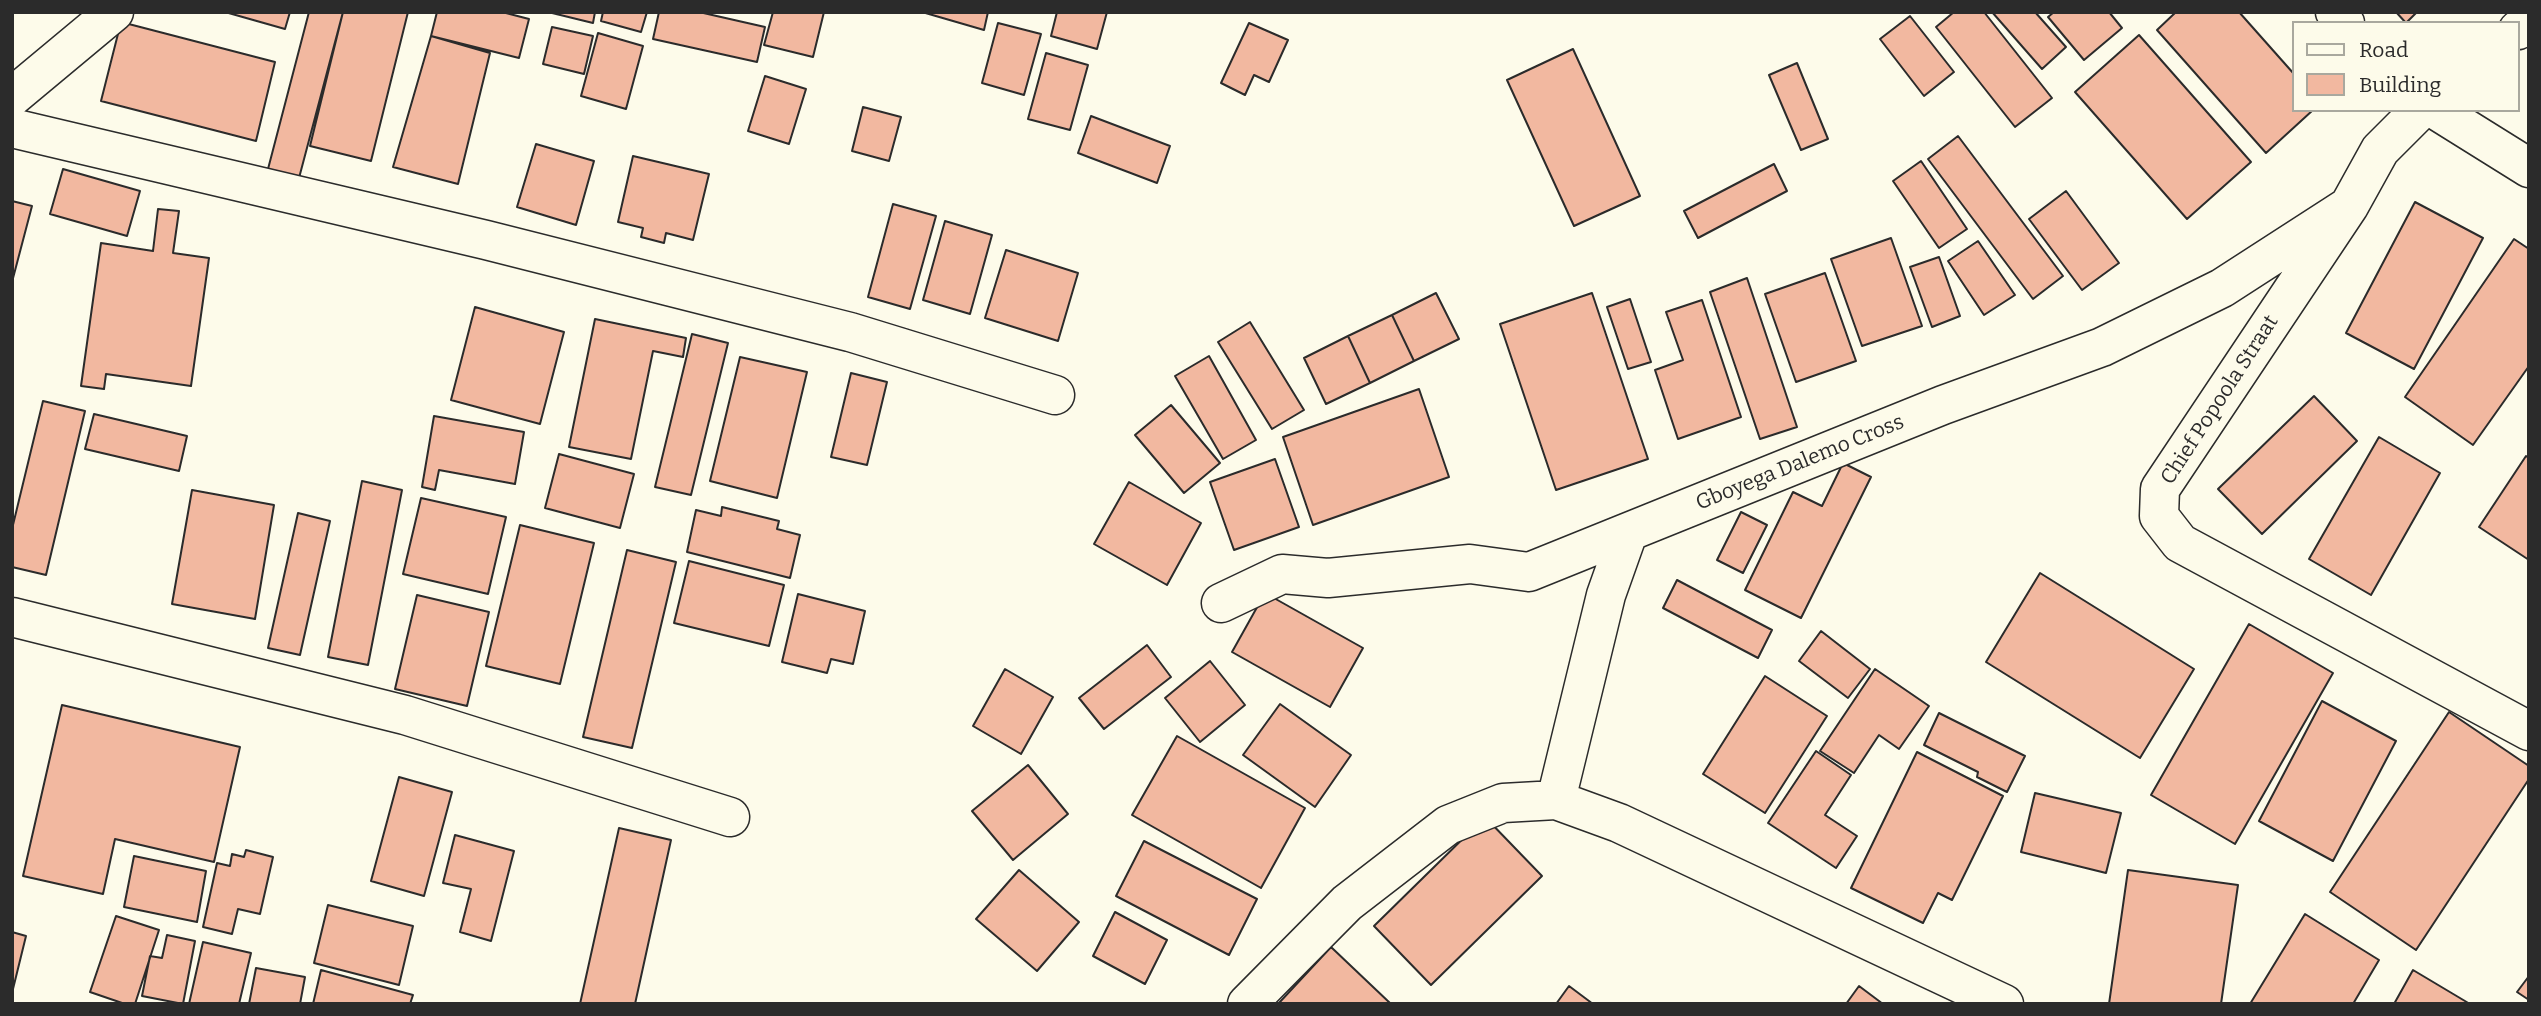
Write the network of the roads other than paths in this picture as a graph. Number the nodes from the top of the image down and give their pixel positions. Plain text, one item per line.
1 (114, 12) edge
2 (12, 97) edge
3 (2418, 112) edge
4 (2438, 112) edge
5 (12, 128) edge
6 (2529, 168) edge
7 (2349, 206) junction
8 (1055, 396) dead end
9 (1628, 533) junction
10 (1221, 603) dead end
11 (12, 617) edge
12 (2529, 731) edge
13 (1556, 800) junction
14 (730, 817) dead end
15 (1247, 1004) edge
16 (2004, 1004) edge

1 - 2 street
3 - 7 street, Chief Popoola Straat
4 - 6 street
5 - 8 street
7 - 9 street, Gboyega Dalemo Cross
7 - 12 street, Chief Popoola Straat
9 - 10 street, Gboyega Dalemo Cross
9 - 13 street
11 - 14 street
13 - 15 street
13 - 16 street

